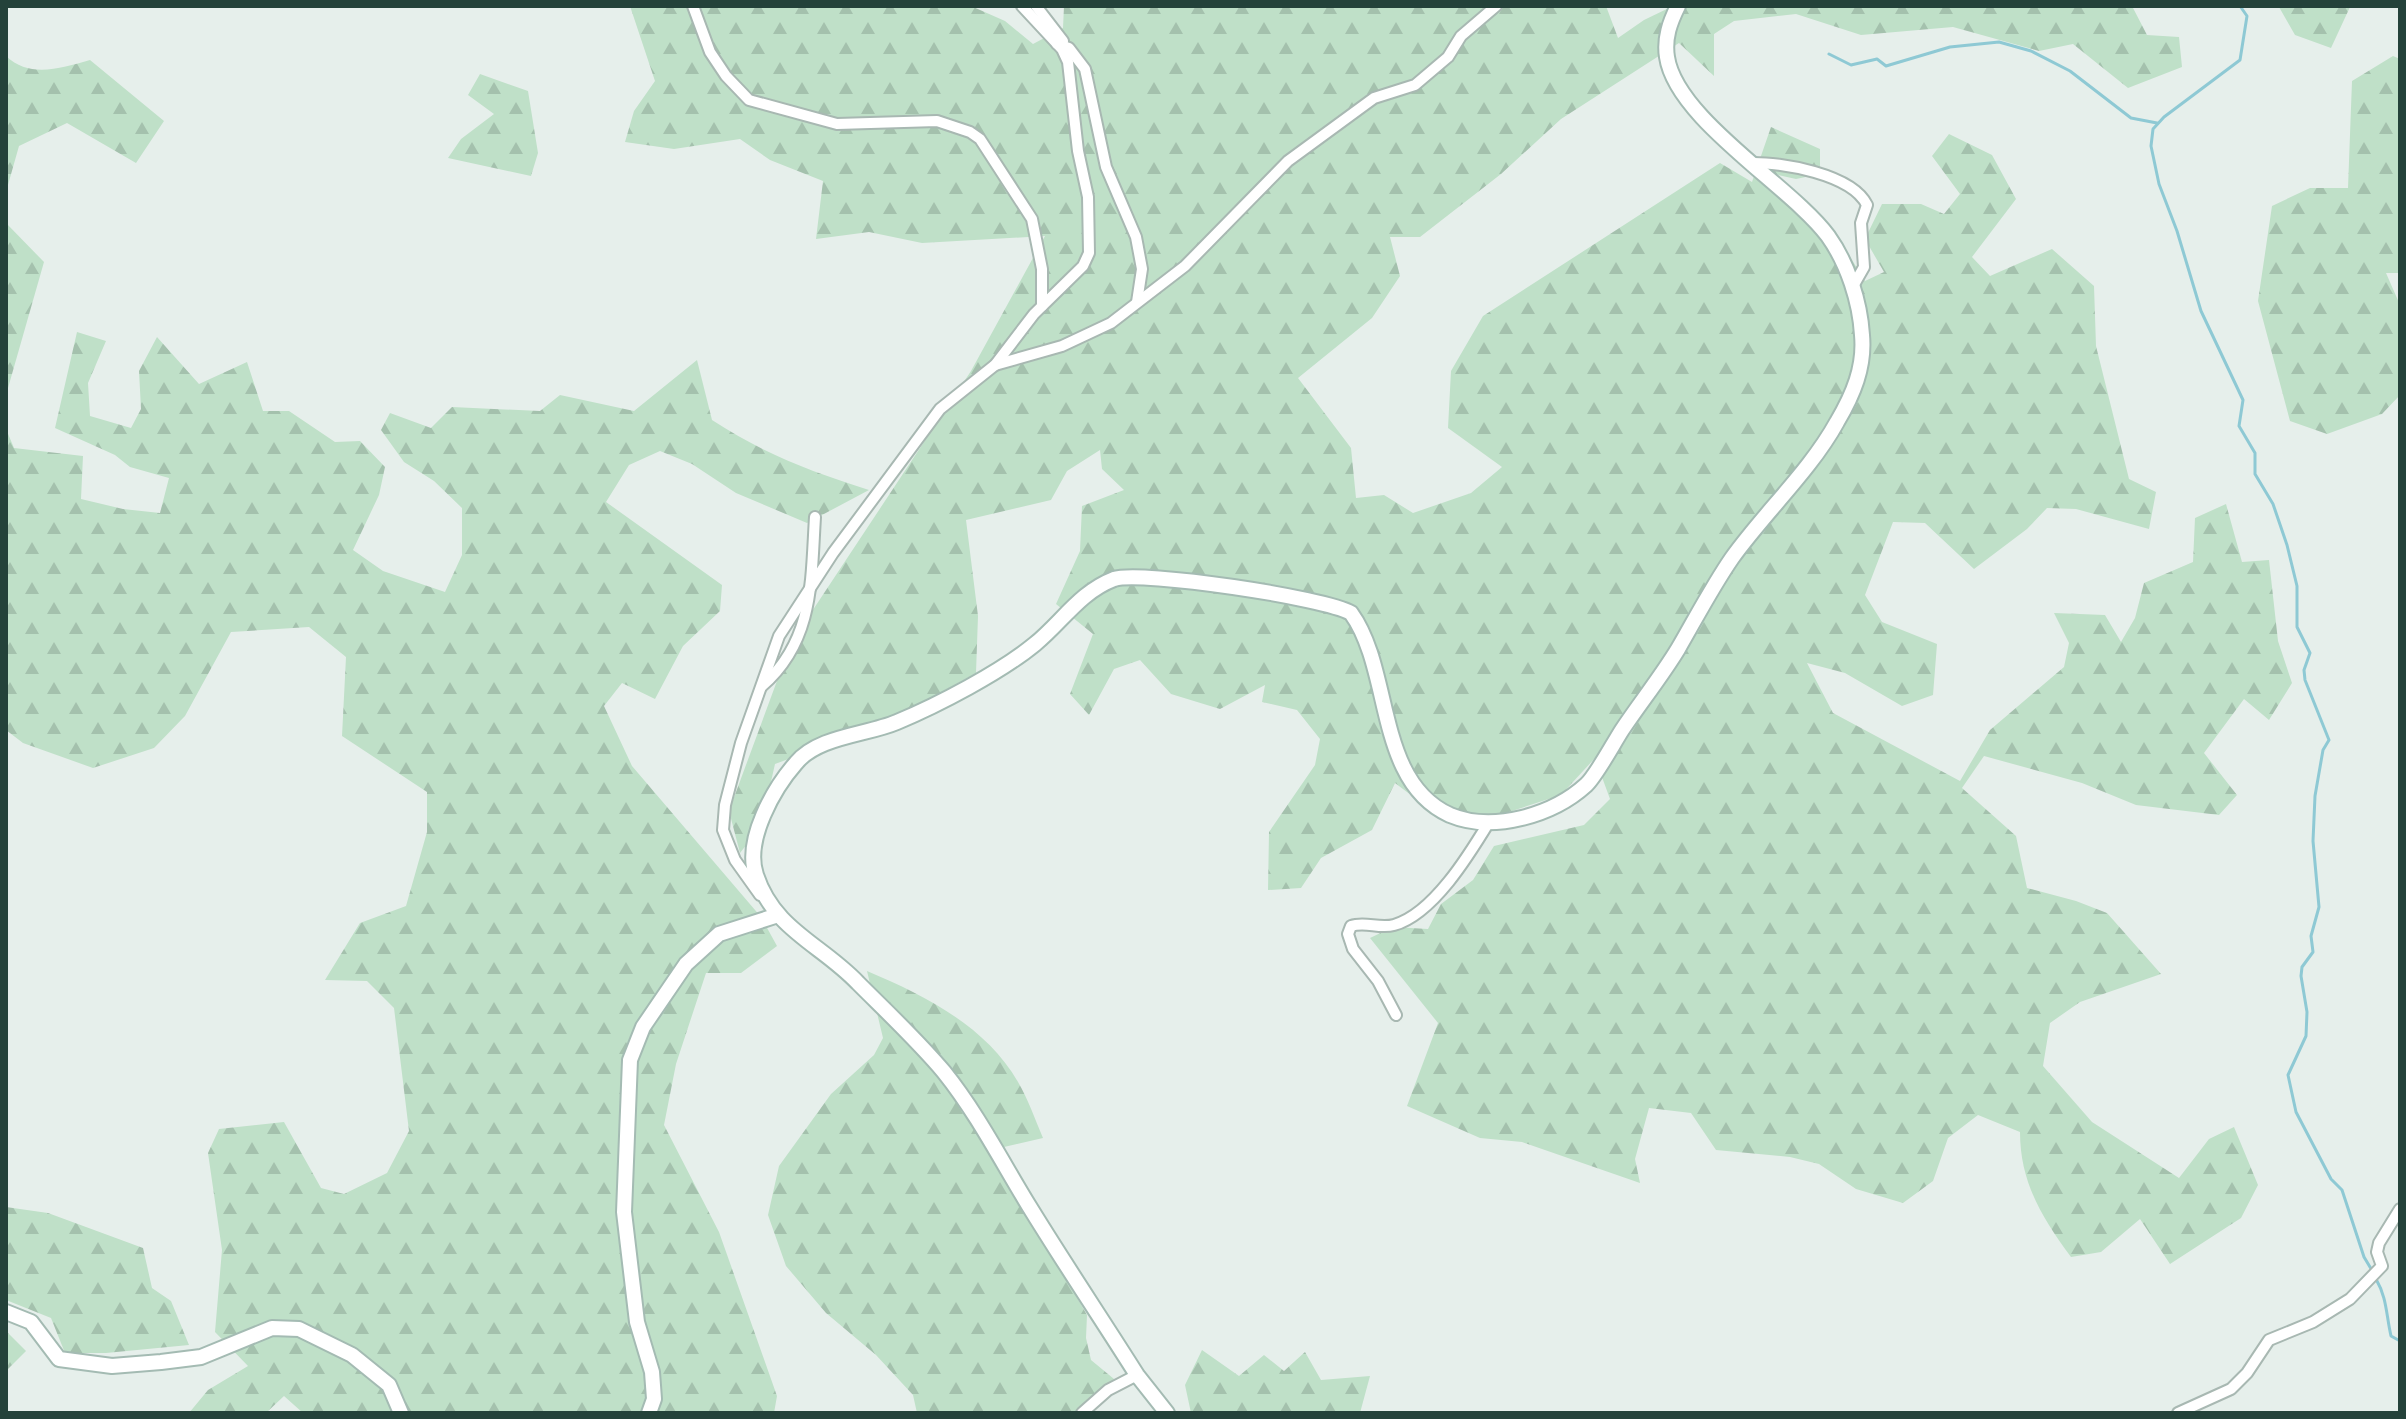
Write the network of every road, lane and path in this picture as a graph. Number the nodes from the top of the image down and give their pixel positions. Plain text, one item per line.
1 (693, 6) edge
2 (1022, 6) edge
3 (1036, 6) edge
4 (1496, 6) edge
5 (1678, 6) edge
6 (1057, 44) junction
7 (1069, 48) junction
8 (1750, 163) junction
9 (1852, 288) junction
10 (1137, 302) junction
11 (1042, 306) junction
12 (995, 365) junction
13 (815, 517) dead end
14 (807, 596) junction
15 (761, 687) junction
16 (1489, 822) junction
17 (775, 916) junction
18 (1396, 1015) dead end
19 (2400, 1209) edge
20 (6, 1312) edge
21 (1137, 1375) junction
22 (401, 1413) edge
23 (649, 1413) edge
24 (1082, 1413) edge
25 (1167, 1413) edge
26 (2178, 1413) edge

1 - 11 street
2 - 6 street
3 - 7 street
4 - 10 street
5 - 8 street
6 - 7 street
6 - 11 street
7 - 10 street
8 - 9 street
8 - 9 street
9 - 16 street
10 - 12 street
11 - 12 street
12 - 14 street
13 - 14 street
14 - 15 street
14 - 15 street
15 - 17 street
16 - 17 street
16 - 18 street
17 - 21 street
17 - 23 street
19 - 26 street
20 - 22 street
21 - 24 street
21 - 25 street

